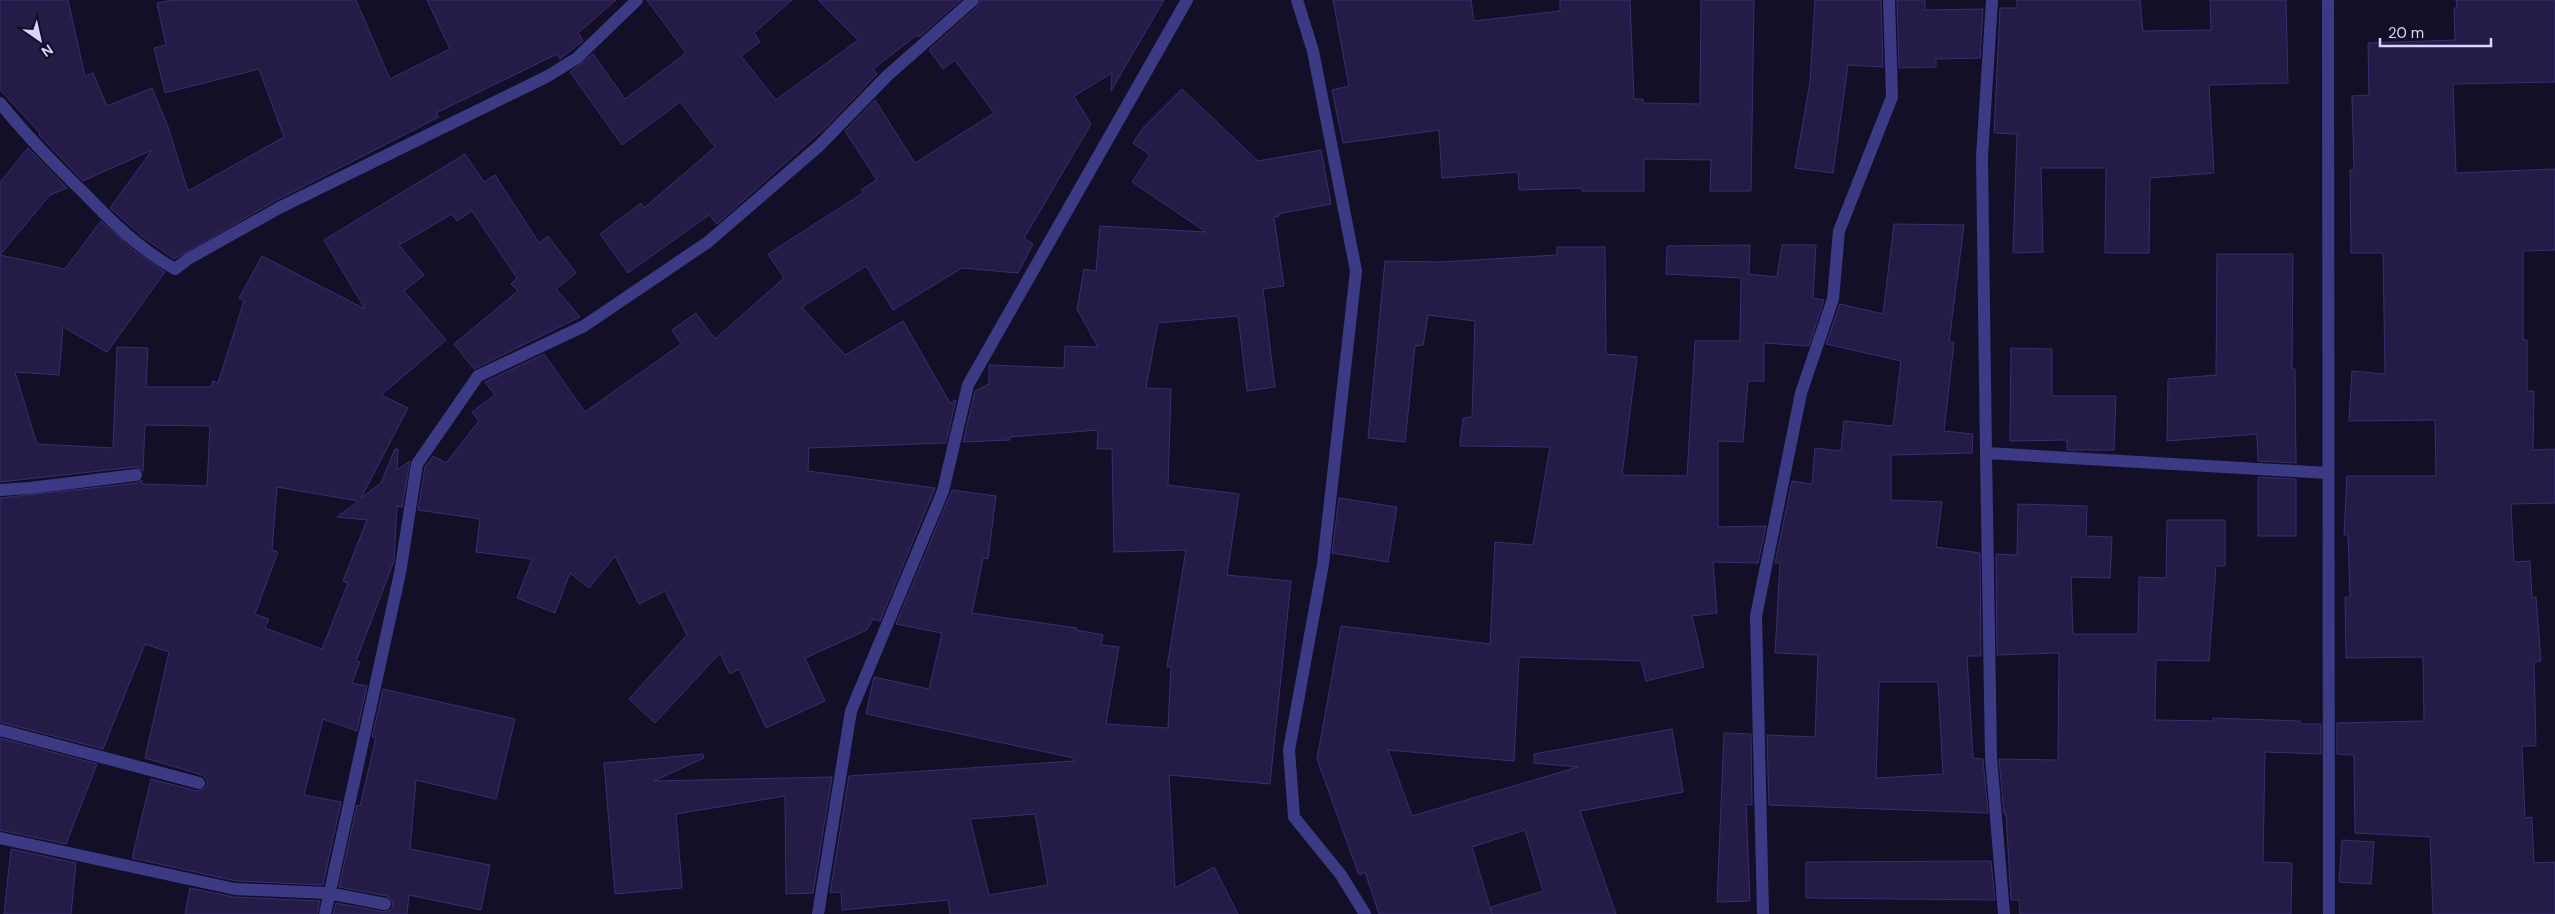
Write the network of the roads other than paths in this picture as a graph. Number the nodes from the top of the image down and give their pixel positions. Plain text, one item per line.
1 (638, 0) edge
2 (973, 0) edge
3 (1188, 0) edge
4 (1297, 0) edge
5 (1889, 0) edge
6 (1992, 0) edge
7 (2328, 0) edge
8 (0, 103) edge
9 (1986, 453) junction
10 (2328, 473) junction
11 (136, 475) dead end
12 (0, 490) edge
13 (0, 730) edge
14 (198, 783) dead end
15 (0, 838) edge
16 (328, 894) junction
17 (384, 904) dead end
18 (325, 914) edge
19 (818, 914) edge
20 (1365, 914) edge
21 (1763, 914) edge
22 (2004, 914) edge
23 (2329, 914) edge

1 - 8 street
2 - 16 street
3 - 19 street
4 - 20 street
5 - 21 street
6 - 9 street
7 - 10 street
9 - 10 street
9 - 22 street
10 - 23 street
11 - 12 street
13 - 14 street
15 - 16 street
16 - 17 street
16 - 18 street

